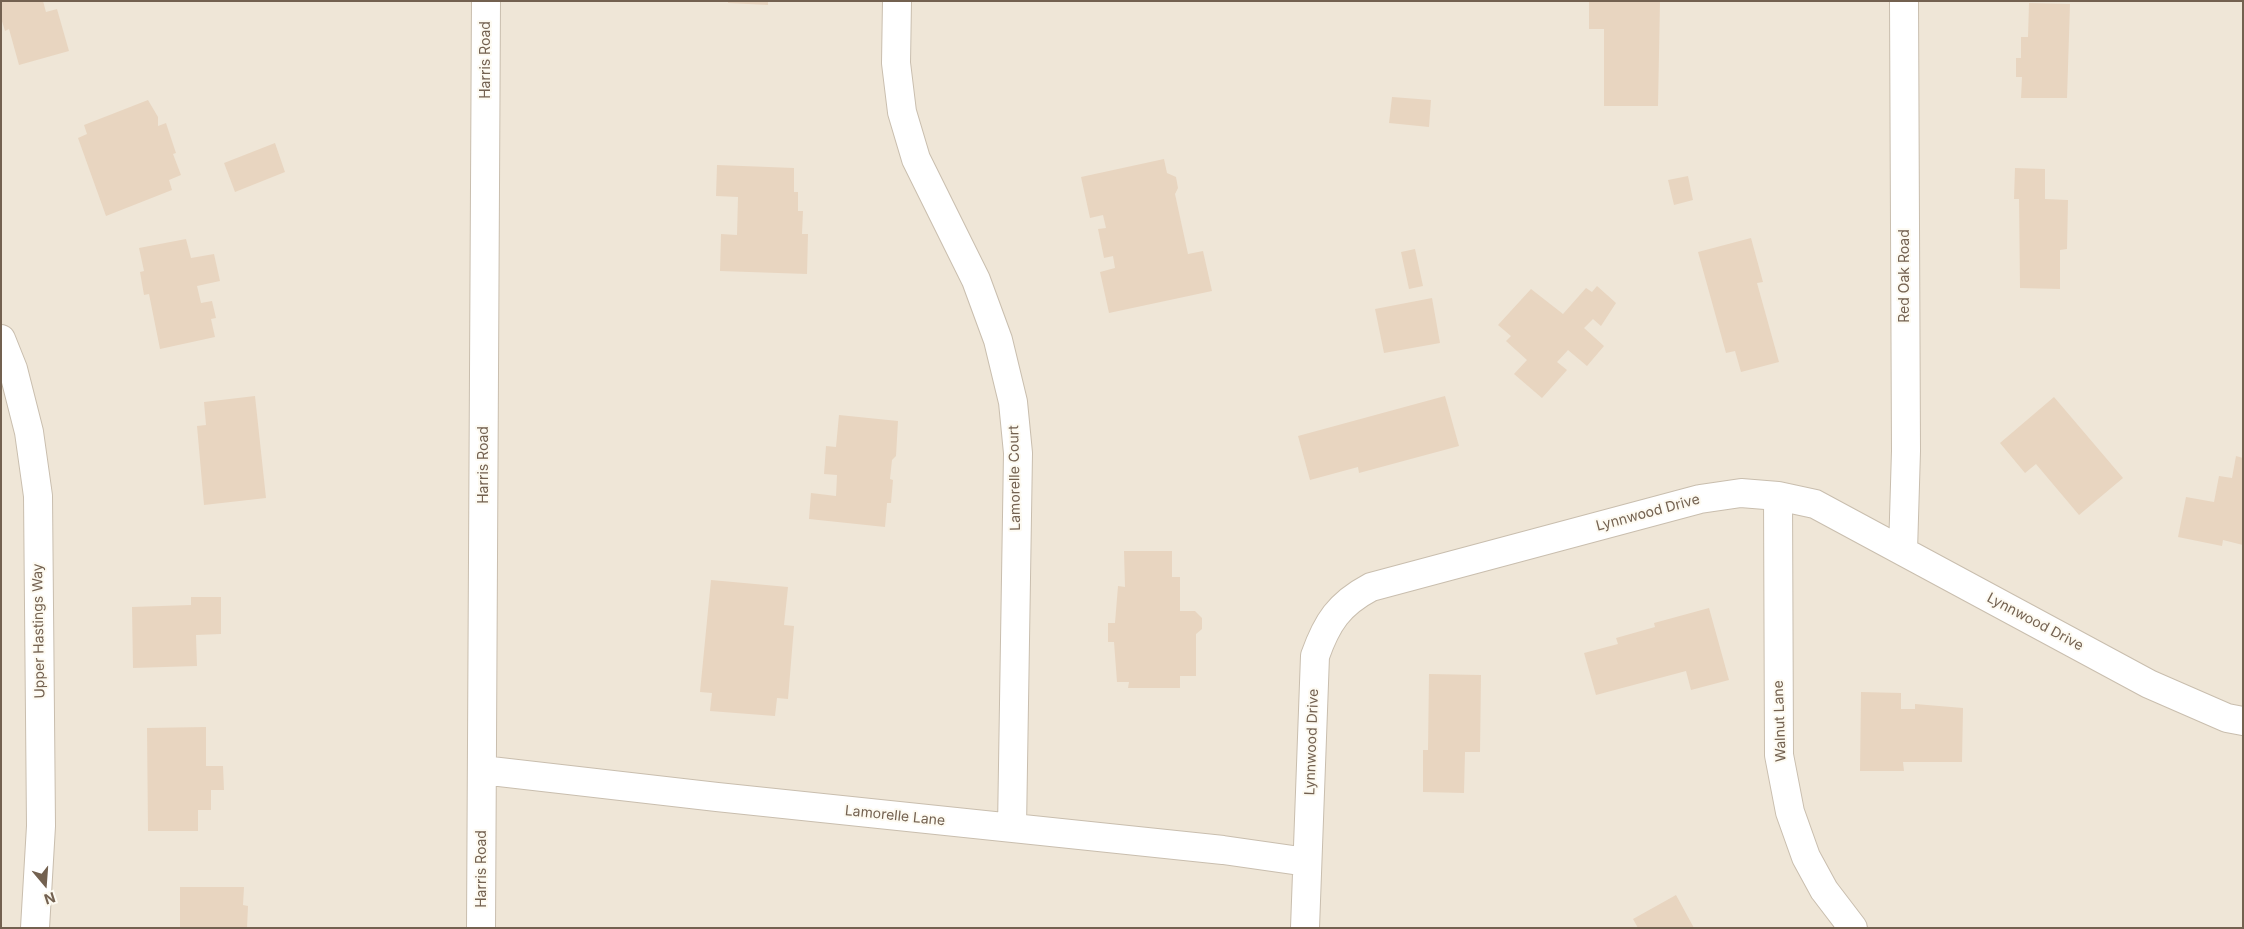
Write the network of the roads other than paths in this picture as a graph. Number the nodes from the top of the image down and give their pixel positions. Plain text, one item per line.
1 (486, 1) edge
2 (897, 1) edge
3 (1904, 1) edge
4 (1, 339) edge
5 (1778, 496) junction
6 (1903, 551) junction
7 (2243, 721) edge
8 (482, 770) junction
9 (1012, 828) junction
10 (1307, 862) junction
11 (35, 928) edge
12 (481, 928) edge
13 (1305, 928) edge
14 (1853, 928) edge

1 - 8 street, Harris Road
2 - 9 street, Lamorelle Court
3 - 6 street, Red Oak Road
4 - 11 street, Upper Hastings Way
5 - 6 street, Lynnwood Drive
5 - 10 street, Lynnwood Drive
5 - 14 street, Walnut Lane
6 - 7 street, Lynnwood Drive
8 - 9 street, Lamorelle Lane
8 - 12 street, Harris Road
9 - 10 street, Lamorelle Lane
10 - 13 street, Lynnwood Drive

